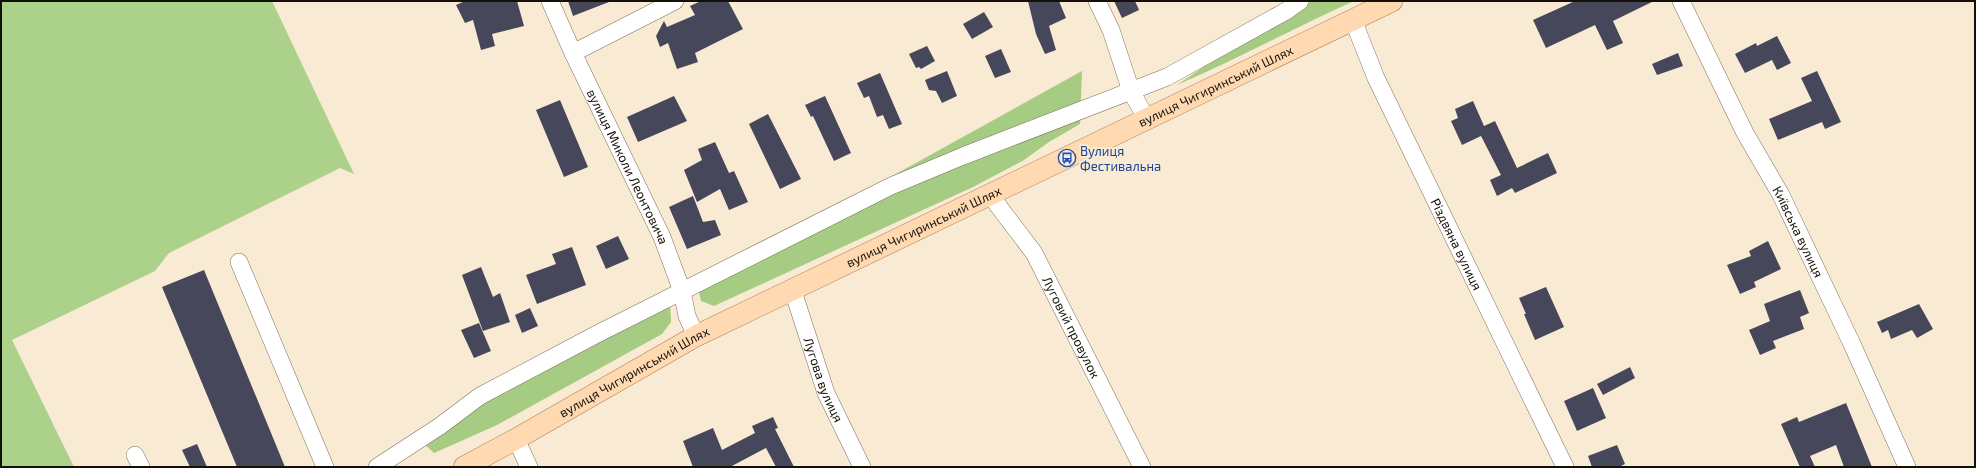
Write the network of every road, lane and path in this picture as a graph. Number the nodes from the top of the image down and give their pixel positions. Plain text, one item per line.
1 (550, 1) edge
2 (675, 1) edge
3 (1097, 1) edge
4 (1300, 1) edge
5 (1392, 1) edge
6 (1681, 1) edge
7 (1353, 20) junction
8 (572, 53) junction
9 (1131, 91) junction
10 (1146, 118) junction
11 (990, 195) junction
12 (238, 262) dead end
13 (792, 288) junction
14 (682, 291) junction
15 (696, 336) junction
16 (516, 439) junction
17 (325, 467) edge
18 (377, 467) edge
19 (464, 467) edge
20 (529, 467) edge
21 (862, 467) edge
22 (1142, 467) edge
23 (1564, 467) edge
24 (1907, 467) edge

1 - 8 street, вулиця Миколи Леонтовича
2 - 8 street
3 - 9 street
4 - 9 street
5 - 7 main road, вулиця Чигиринський Шлях
6 - 24 street, Київська вулиця
7 - 10 main road, вулиця Чигиринський Шлях
7 - 23 street, Різдвяна вулиця
8 - 14 street, вулиця Миколи Леонтовича
9 - 10 street
9 - 14 street
10 - 11 main road, вулиця Чигиринський Шлях
11 - 13 main road, вулиця Чигиринський Шлях
11 - 22 street, Луговий провулок
12 - 17 street
13 - 15 main road, вулиця Чигиринський Шлях
13 - 21 street, Лугова вулиця
14 - 15 street, вулиця Миколи Леонтовича
14 - 18 street
15 - 16 main road, вулиця Чигиринський Шлях
16 - 19 main road, вулиця Чигиринський Шлях
16 - 20 street

